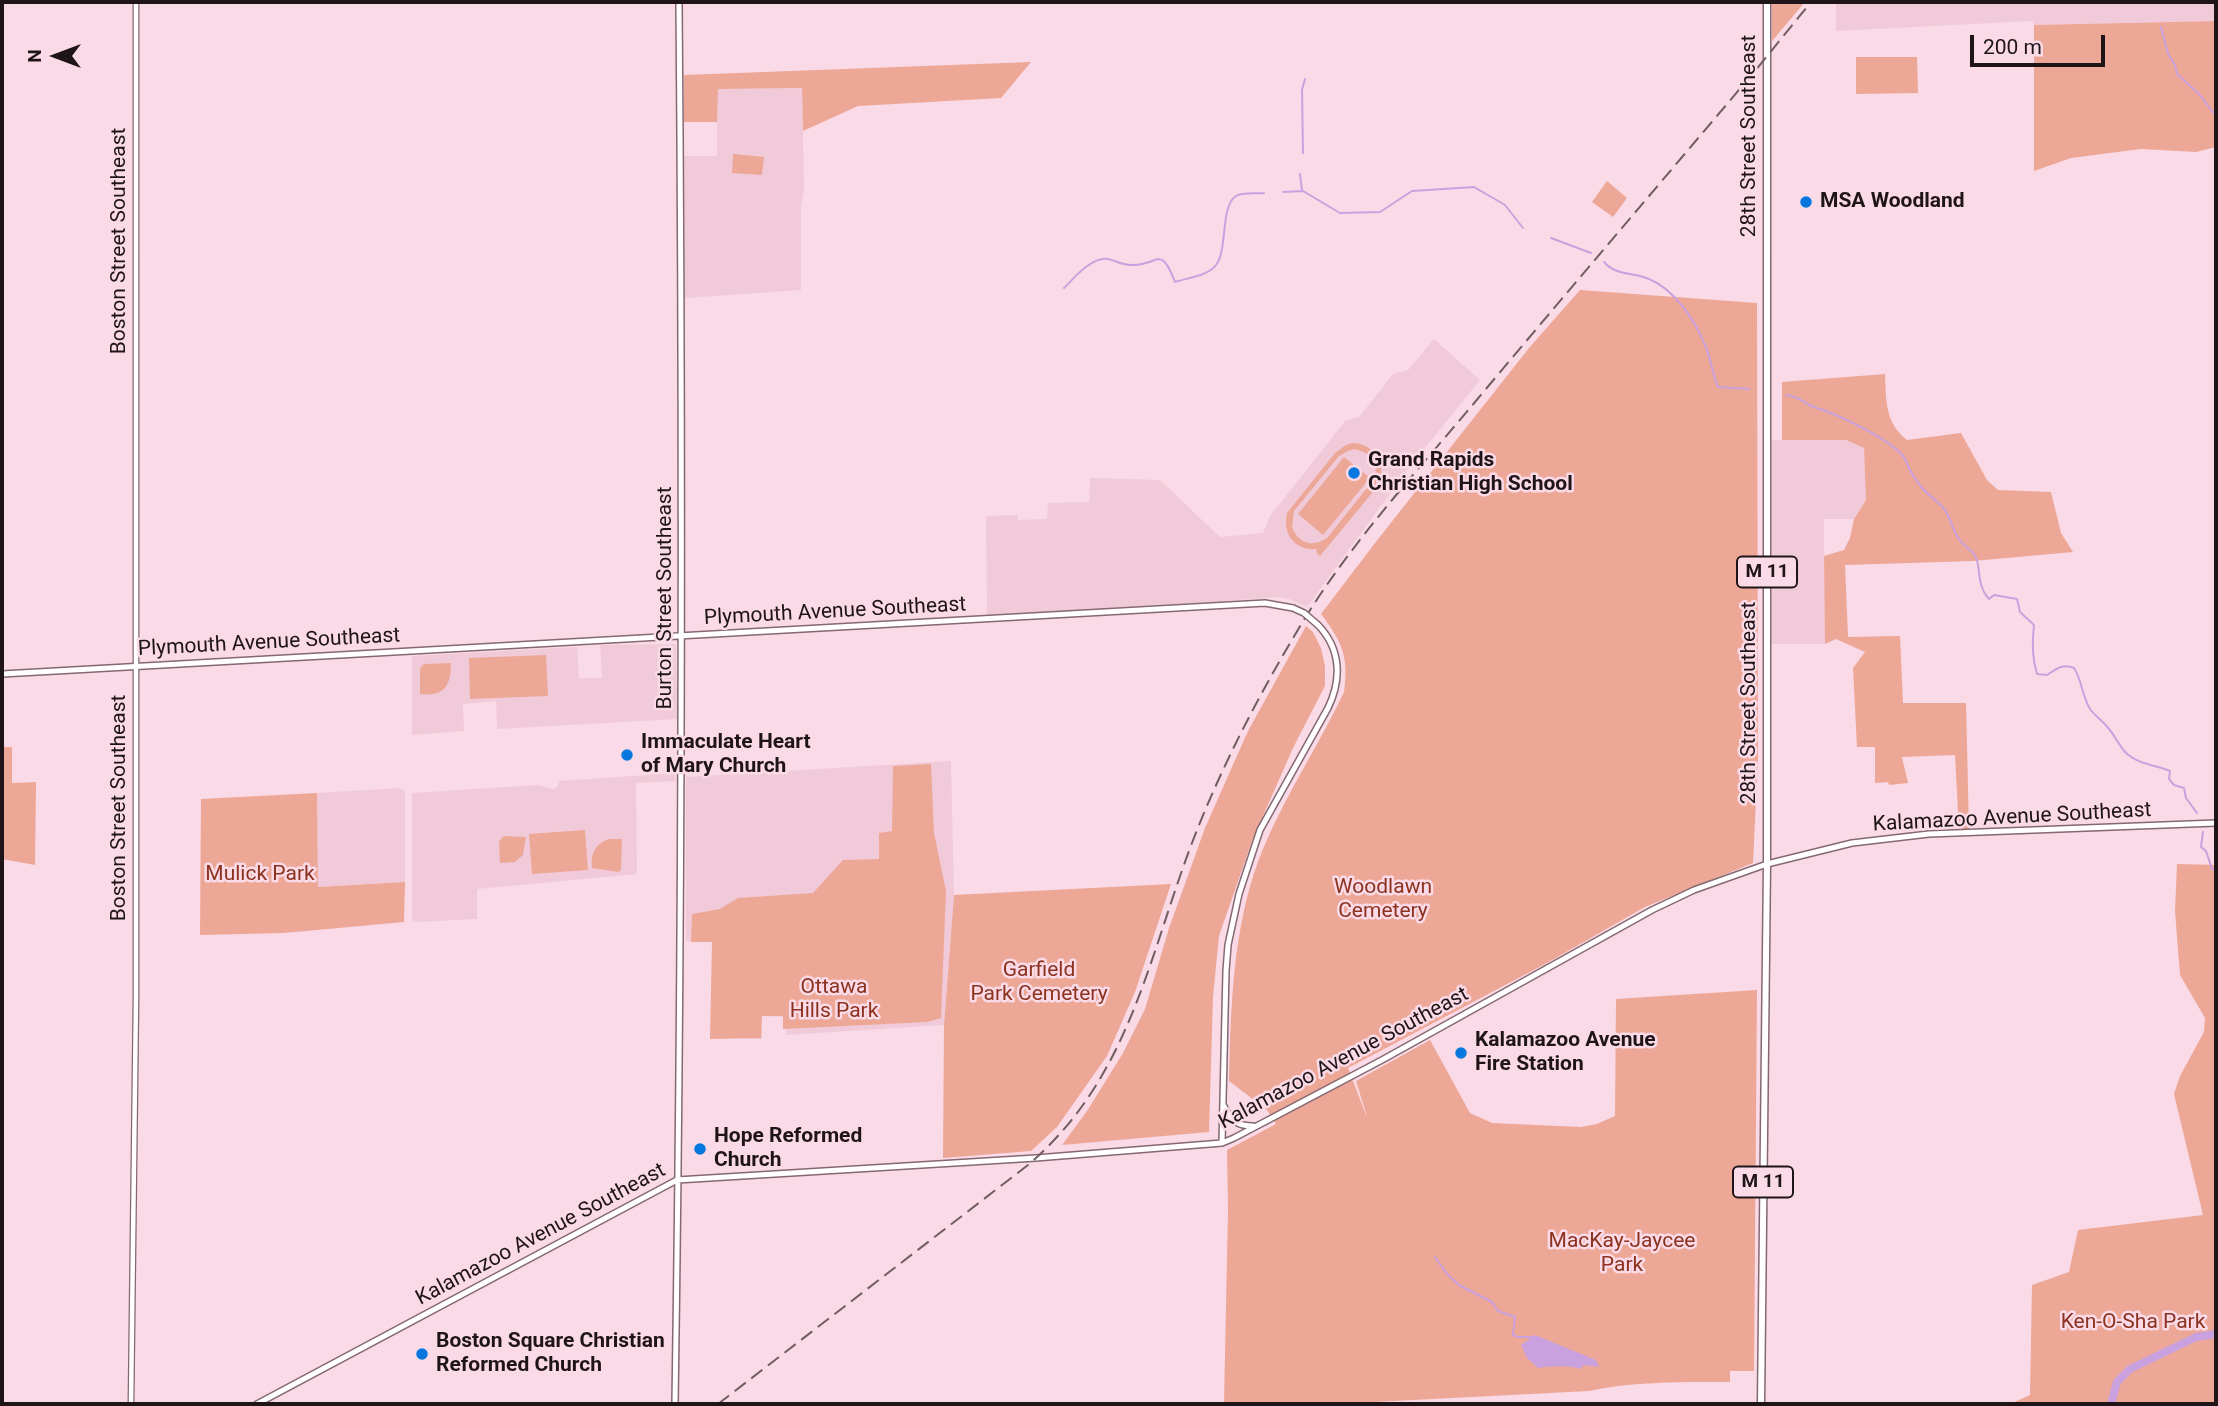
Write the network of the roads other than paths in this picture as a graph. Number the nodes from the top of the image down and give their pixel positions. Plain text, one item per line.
1 (136, 2) edge
2 (679, 2) edge
3 (1767, 2) edge
4 (682, 635) junction
5 (137, 667) junction
6 (2, 674) edge
7 (2216, 823) edge
8 (1767, 864) junction
9 (1222, 1101) junction
10 (1256, 1127) junction
11 (1222, 1143) junction
12 (677, 1180) junction
13 (131, 1404) edge
14 (257, 1404) edge
15 (675, 1404) edge
16 (1761, 1404) edge

1 - 5 street, Boston Street Southeast
2 - 4 main road, Burton Street Southeast
3 - 8 main road, 28th Street Southeast / M 11
4 - 5 main road, Plymouth Avenue Southeast
4 - 9 main road, Plymouth Avenue Southeast, bridge
4 - 12 main road, Burton Street Southeast
5 - 6 main road, Plymouth Avenue Southeast
5 - 13 street, Boston Street Southeast
7 - 8 main road, Kalamazoo Avenue Southeast
8 - 10 main road, Kalamazoo Avenue Southeast
8 - 16 main road, 28th Street Southeast / M 11
9 - 10 main road
9 - 11 main road
10 - 11 main road, Kalamazoo Avenue Southeast
11 - 12 main road, Kalamazoo Avenue Southeast
12 - 14 main road, Kalamazoo Avenue Southeast
12 - 15 main road, Burton Street Southeast

